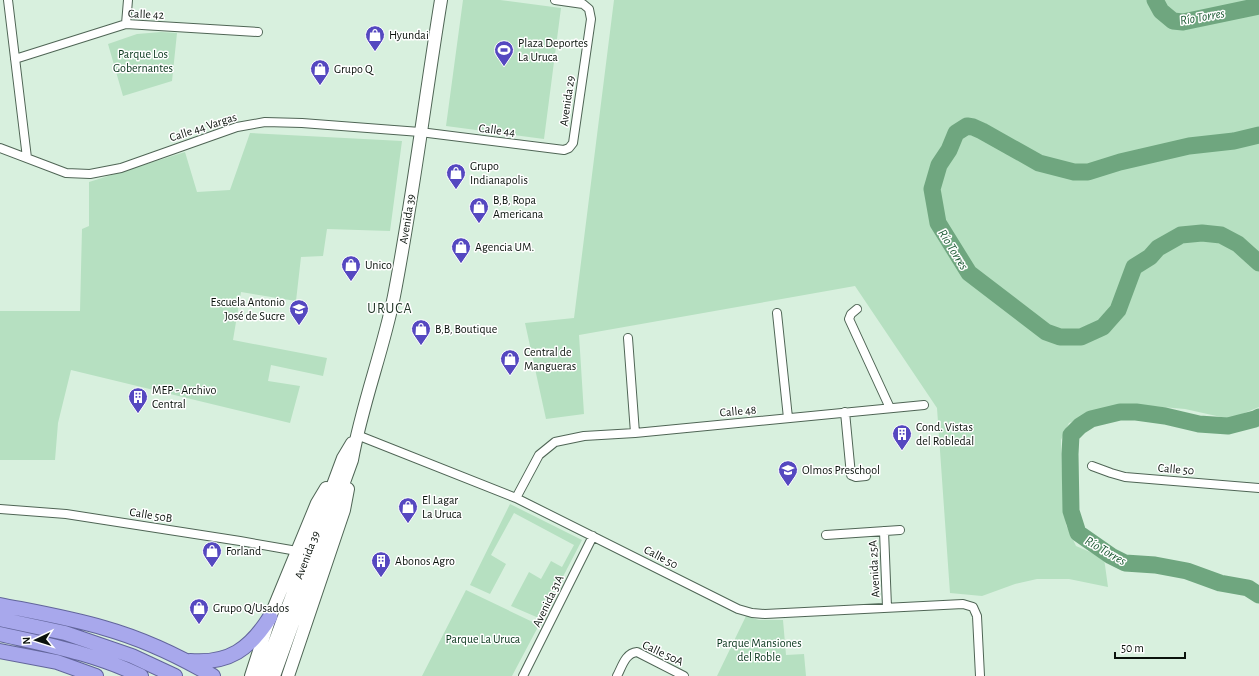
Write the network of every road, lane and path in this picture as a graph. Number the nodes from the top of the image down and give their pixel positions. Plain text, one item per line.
1 (8, 0) edge
2 (128, 0) edge
3 (441, 0) edge
4 (555, 0) edge
5 (126, 24) junction
6 (258, 32) dead end
7 (15, 59) junction
8 (420, 132) junction
9 (0, 148) edge
10 (569, 148) joint
11 (27, 158) junction
12 (857, 309) dead end
13 (777, 313) dead end
14 (628, 338) dead end
15 (924, 405) dead end
16 (890, 408) junction
17 (845, 412) junction
18 (788, 418) junction
19 (635, 432) junction
20 (356, 435) junction
21 (348, 459) junction
22 (1092, 466) dead end
23 (866, 476) dead end
24 (1259, 488) edge
25 (516, 498) junction
26 (0, 510) edge
27 (900, 530) dead end
28 (884, 531) junction
29 (826, 535) dead end
30 (593, 536) junction
31 (297, 552) junction
32 (0, 605) edge
33 (887, 607) junction
34 (270, 617) junction
35 (0, 619) edge
36 (0, 634) edge
37 (0, 651) edge
38 (187, 661) junction
39 (96, 676) edge
40 (140, 676) edge
41 (175, 676) edge
42 (213, 676) edge
43 (251, 676) edge
44 (262, 676) edge
45 (274, 676) edge
46 (288, 676) edge
47 (523, 676) edge
48 (617, 676) edge
49 (684, 676) edge
50 (980, 676) edge

1 - 7 street
2 - 5 street
3 - 8 main road, Avenida 39
4 - 10 street, Avenida 29
5 - 6 street, Calle 42
5 - 7 street, Calle 42
7 - 11 street
8 - 10 street, Calle 44
8 - 11 street, Calle 44 Vargas
8 - 20 main road, Avenida 39
9 - 11 street, Calle 44 Vargas
12 - 16 street
13 - 18 street
14 - 19 street
15 - 16 street, Calle 48
16 - 17 street, Calle 48
17 - 18 street, Calle 48
17 - 23 street
18 - 19 street, Calle 48
19 - 25 street, Calle 48
20 - 21 main road, Avenida 39
20 - 25 street, Calle 50
21 - 31 main road
21 - 44 main road, Avenida 39
21 - 45 main road, Avenida 39
21 - 46 main road
22 - 24 street, Calle 50
25 - 30 street, Calle 50
26 - 31 street, Calle 50B
27 - 28 street
28 - 29 street
28 - 33 street, Avenida 25A
30 - 33 street, Calle 50
30 - 47 street, Avenida 31A
31 - 34 main road
32 - 38 highway
33 - 50 street, Calle 50
34 - 38 highway
34 - 43 main road
35 - 41 highway
36 - 40 highway
37 - 39 highway
38 - 42 highway
48 - 49 street, Calle 50A

